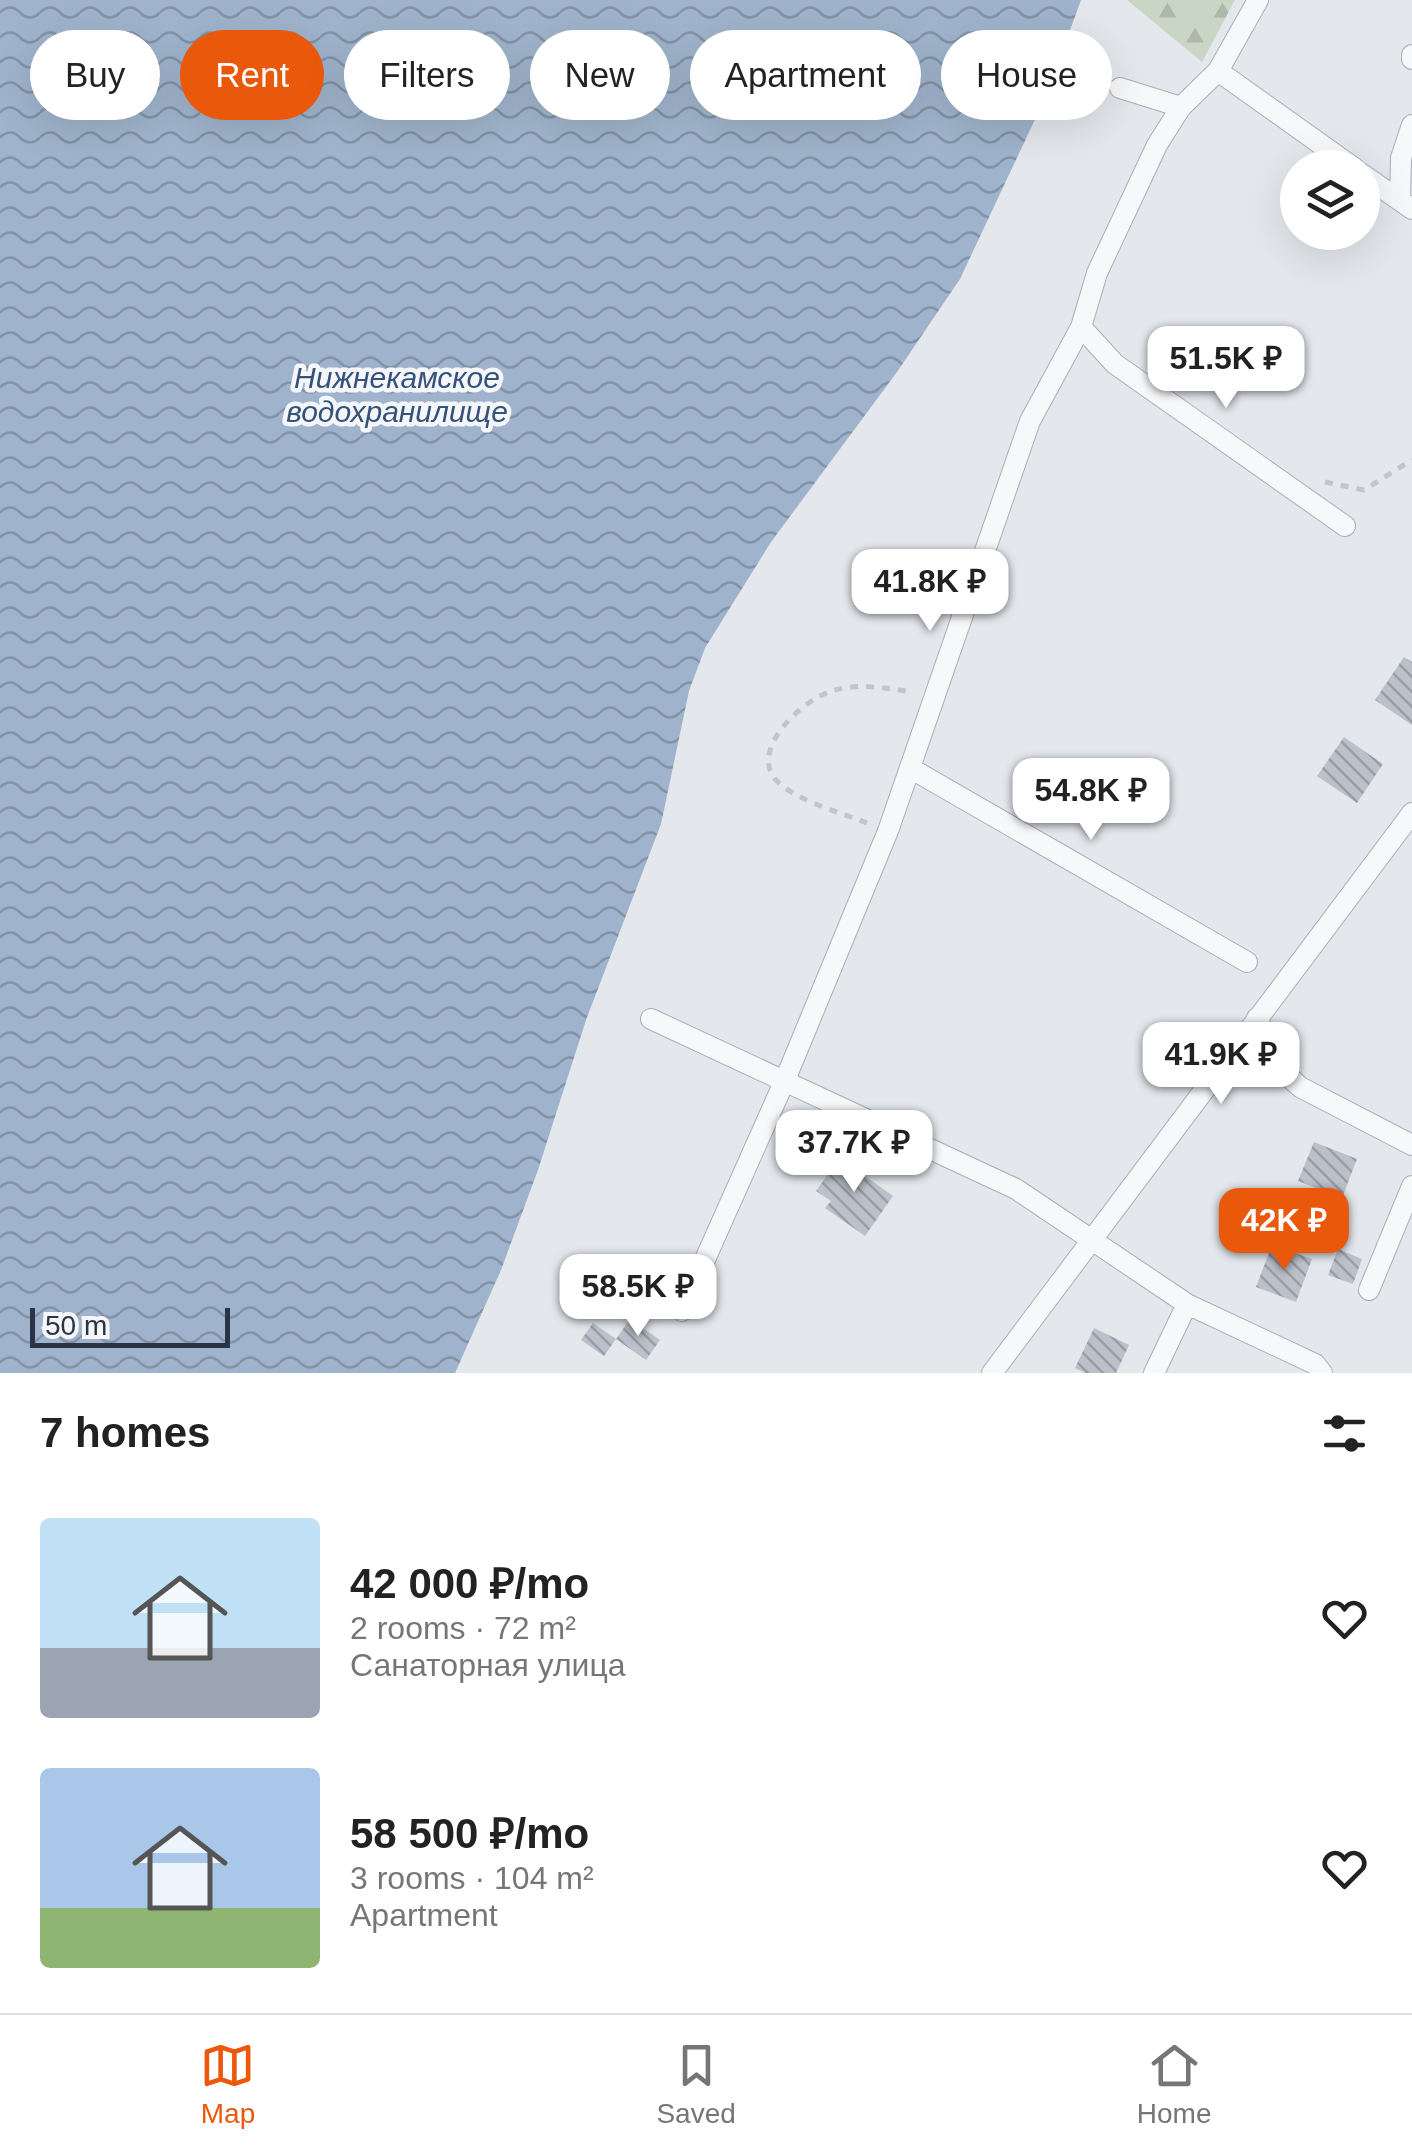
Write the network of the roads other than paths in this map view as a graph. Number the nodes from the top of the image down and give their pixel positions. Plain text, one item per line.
1 (1258, 0) edge
2 (1218, 72) junction
3 (1120, 88) dead end
4 (1181, 107) junction
5 (1412, 124) edge
6 (1328, 150) edge
7 (1380, 186) edge
8 (1406, 204) edge
9 (1081, 326) junction
10 (1345, 526) dead end
11 (910, 768) junction
12 (1412, 813) edge
13 (1247, 962) dead end
14 (1257, 1018) junction
15 (652, 1019) dead end
16 (785, 1080) junction
17 (1412, 1145) edge
18 (1412, 1186) edge
19 (1091, 1238) junction
20 (1369, 1290) dead end
21 (1187, 1304) junction
22 (682, 1311) dead end
23 (992, 1373) edge
24 (1154, 1373) edge
25 (1322, 1373) edge

1 - 2 street
2 - 4 street
2 - 6 street
3 - 4 street
4 - 9 street
5 - 8 street
7 - 8 street
9 - 10 street
9 - 11 street
11 - 13 street
11 - 16 street
12 - 14 street
14 - 17 street
14 - 19 street
15 - 16 street
16 - 19 street
16 - 22 street
18 - 20 street
19 - 21 street
19 - 23 street
21 - 24 street
21 - 25 street

